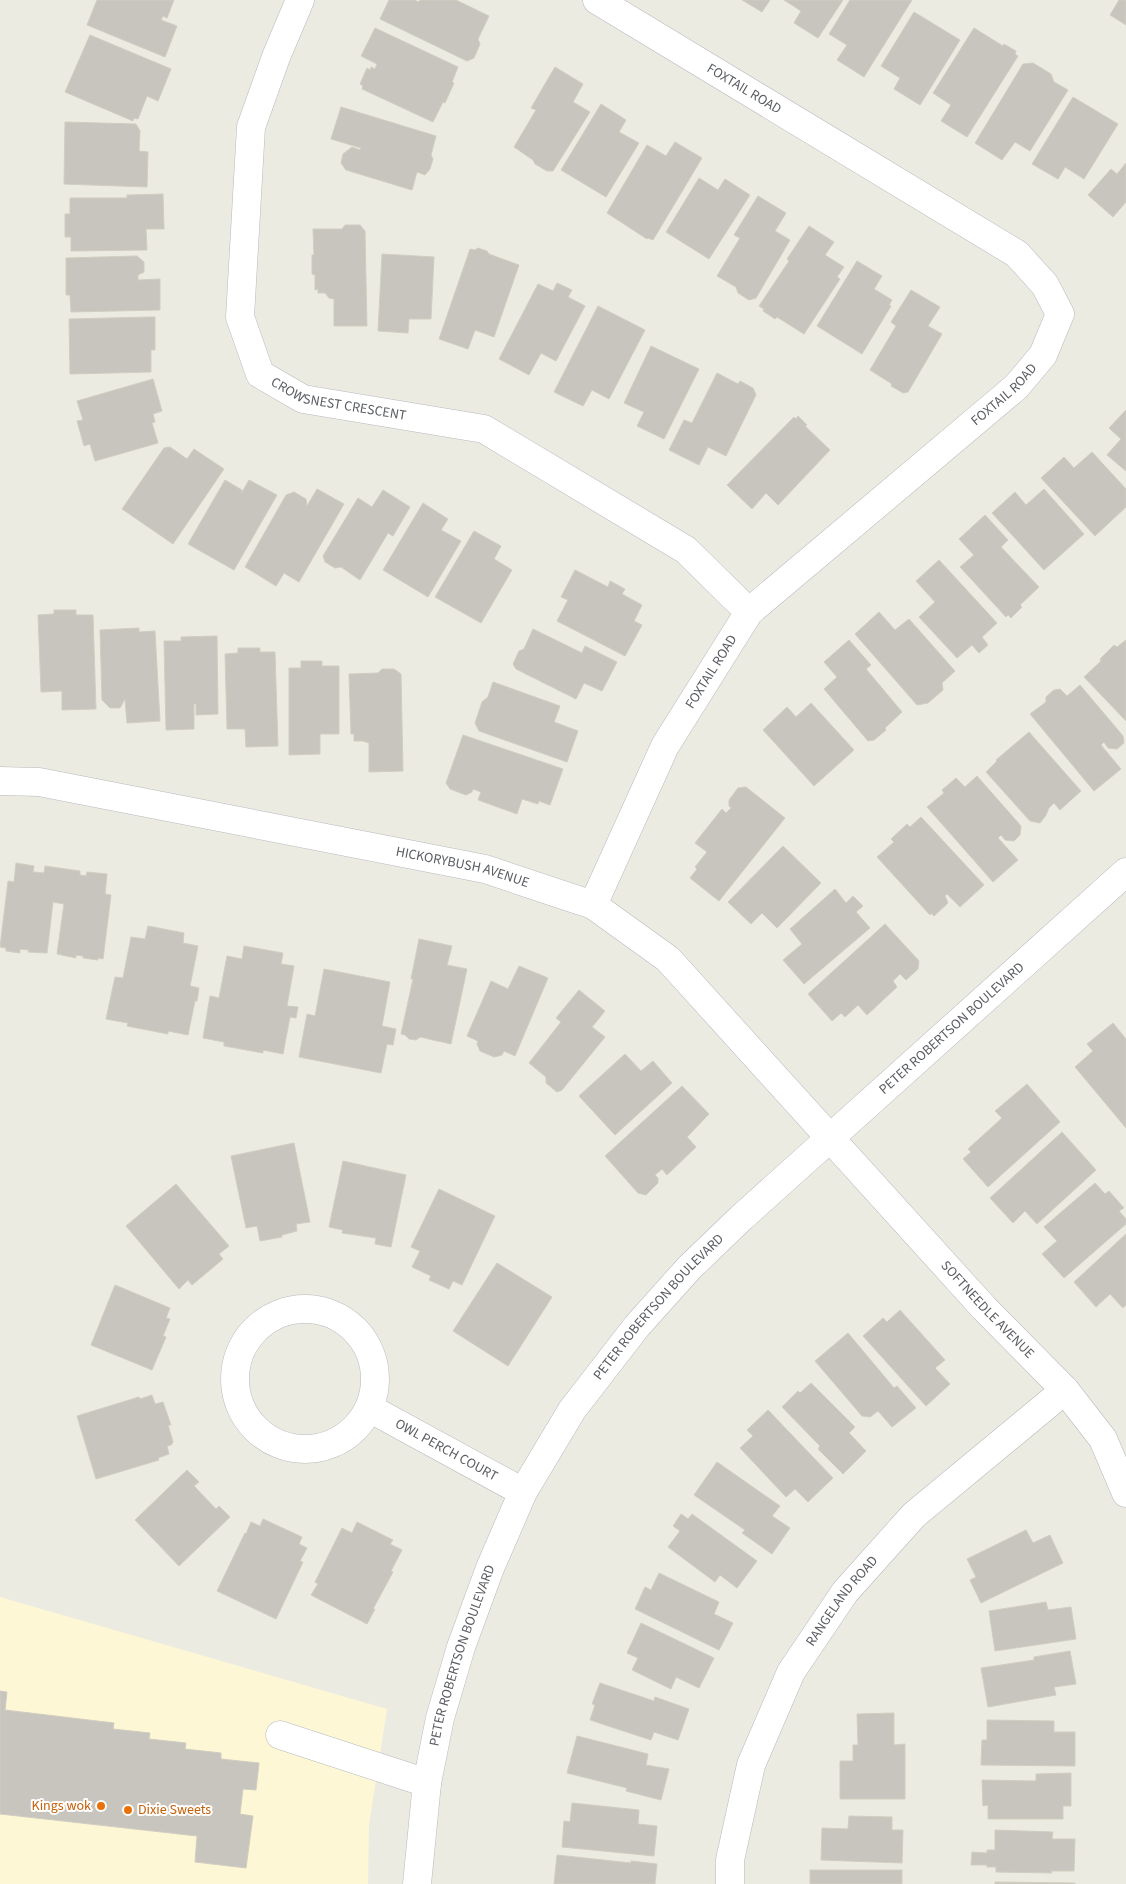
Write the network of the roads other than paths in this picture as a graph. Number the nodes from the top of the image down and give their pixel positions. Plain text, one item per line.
1 (300, 0) edge
2 (597, 0) edge
3 (748, 612) junction
4 (0, 781) edge
5 (1126, 872) edge
6 (593, 905) junction
7 (831, 1138) junction
8 (1065, 1390) junction
9 (369, 1408) junction
10 (523, 1492) junction
11 (1126, 1493) edge
12 (280, 1735) dead end
13 (427, 1783) junction
14 (417, 1884) edge
15 (730, 1884) edge

1 - 3 street, CROWSNEST CRESCENT
2 - 3 street, FOXTAIL ROAD
3 - 6 street, FOXTAIL ROAD
4 - 6 street, HICKORYBUSH AVENUE
5 - 7 street, PETER ROBERTSON BOULEVARD
6 - 7 street, HICKORYBUSH AVENUE
7 - 8 street, SOFTNEEDLE AVENUE
7 - 10 street, PETER ROBERTSON BOULEVARD
8 - 11 street, SOFTNEEDLE AVENUE
8 - 15 street, RANGELAND ROAD
9 - 9 street
9 - 10 street, OWL PERCH COURT
10 - 13 street, PETER ROBERTSON BOULEVARD
12 - 13 street
13 - 14 street, PETER ROBERTSON BOULEVARD

